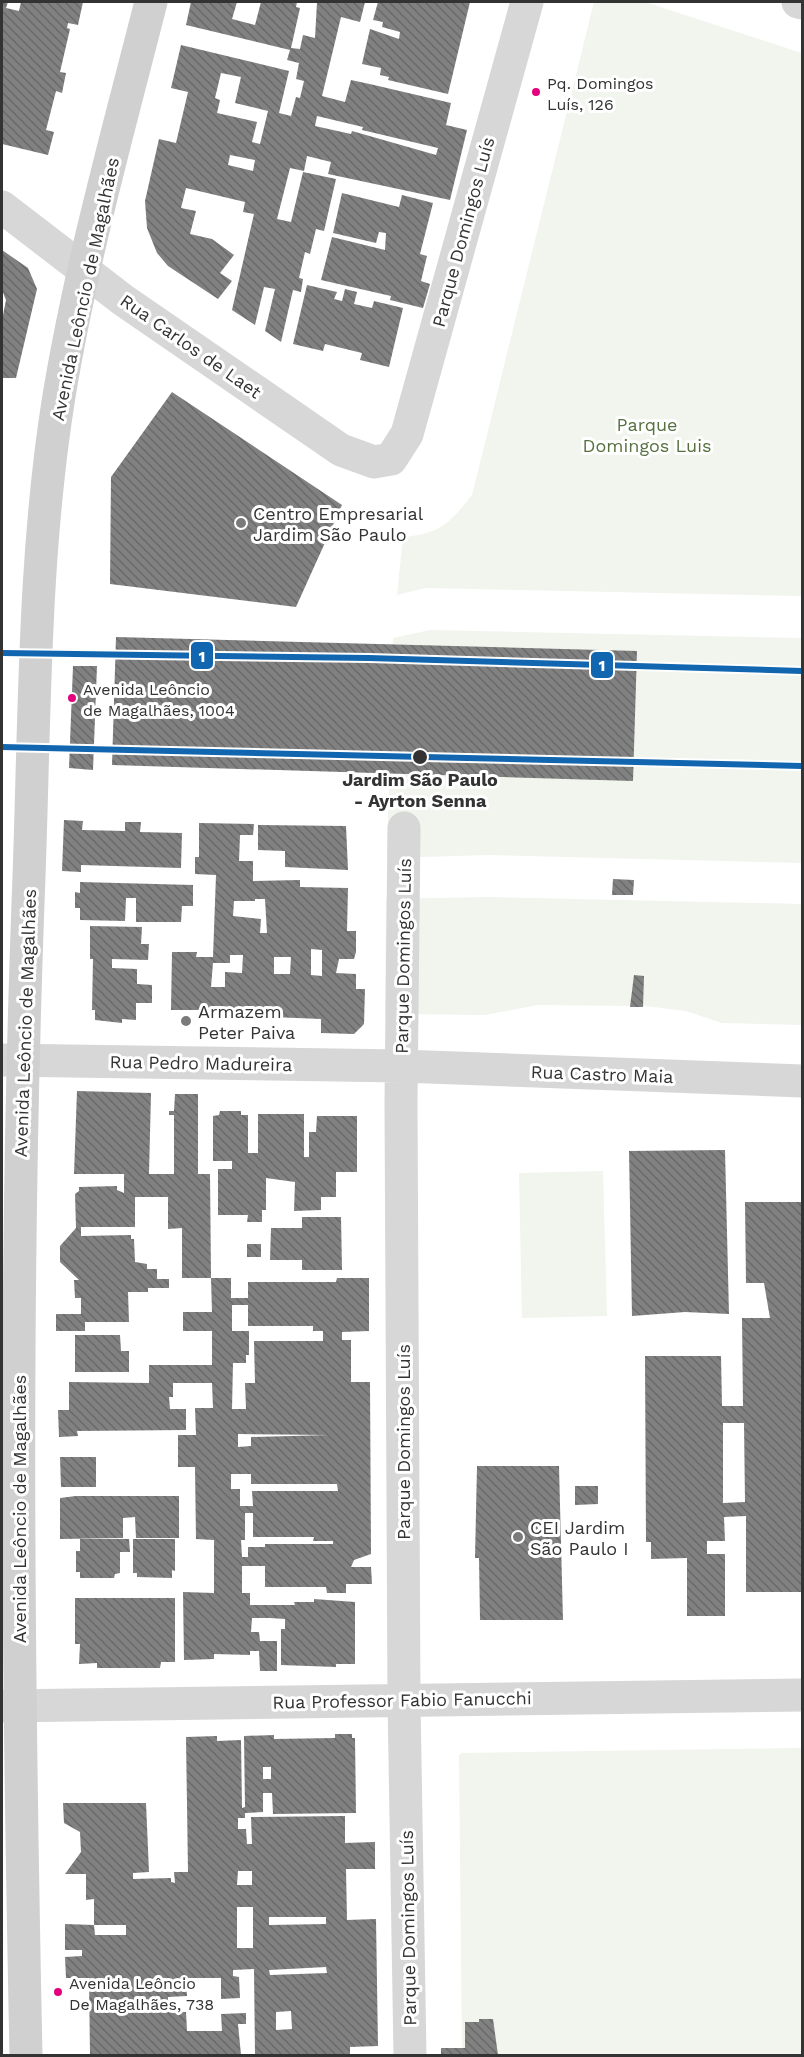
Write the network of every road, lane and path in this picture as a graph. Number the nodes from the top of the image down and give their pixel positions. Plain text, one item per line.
1 (151, 2) edge
2 (527, 2) edge
3 (798, 2) edge
4 (802, 3) edge
5 (2, 207) edge
6 (85, 270) junction
7 (391, 459) joint
8 (404, 828) dead end
9 (12, 1060) edge
10 (401, 1066) junction
11 (802, 1081) edge
12 (802, 1695) edge
13 (404, 1700) junction
14 (10, 1705) edge
15 (26, 2055) edge
16 (410, 2055) edge

1 - 6 main road, Avenida Leôncio de Magalhães
2 - 7 street, Parque Domingos Luís
3 - 4 street
5 - 6 street, Rua Carlos de Laet
6 - 7 street, Rua Carlos de Laet
6 - 9 main road, Avenida Leôncio de Magalhães
8 - 10 street, Parque Domingos Luís
9 - 10 street, Rua Pedro Madureira
9 - 14 main road, Avenida Leôncio de Magalhães
10 - 11 street, Rua Castro Maia
10 - 13 street, Parque Domingos Luís
12 - 13 street, Rua Professor Fabio Fanucchi
13 - 14 street, Rua Professor Fabio Fanucchi
13 - 16 street, Parque Domingos Luís
14 - 15 main road, Avenida Leôncio de Magalhães

